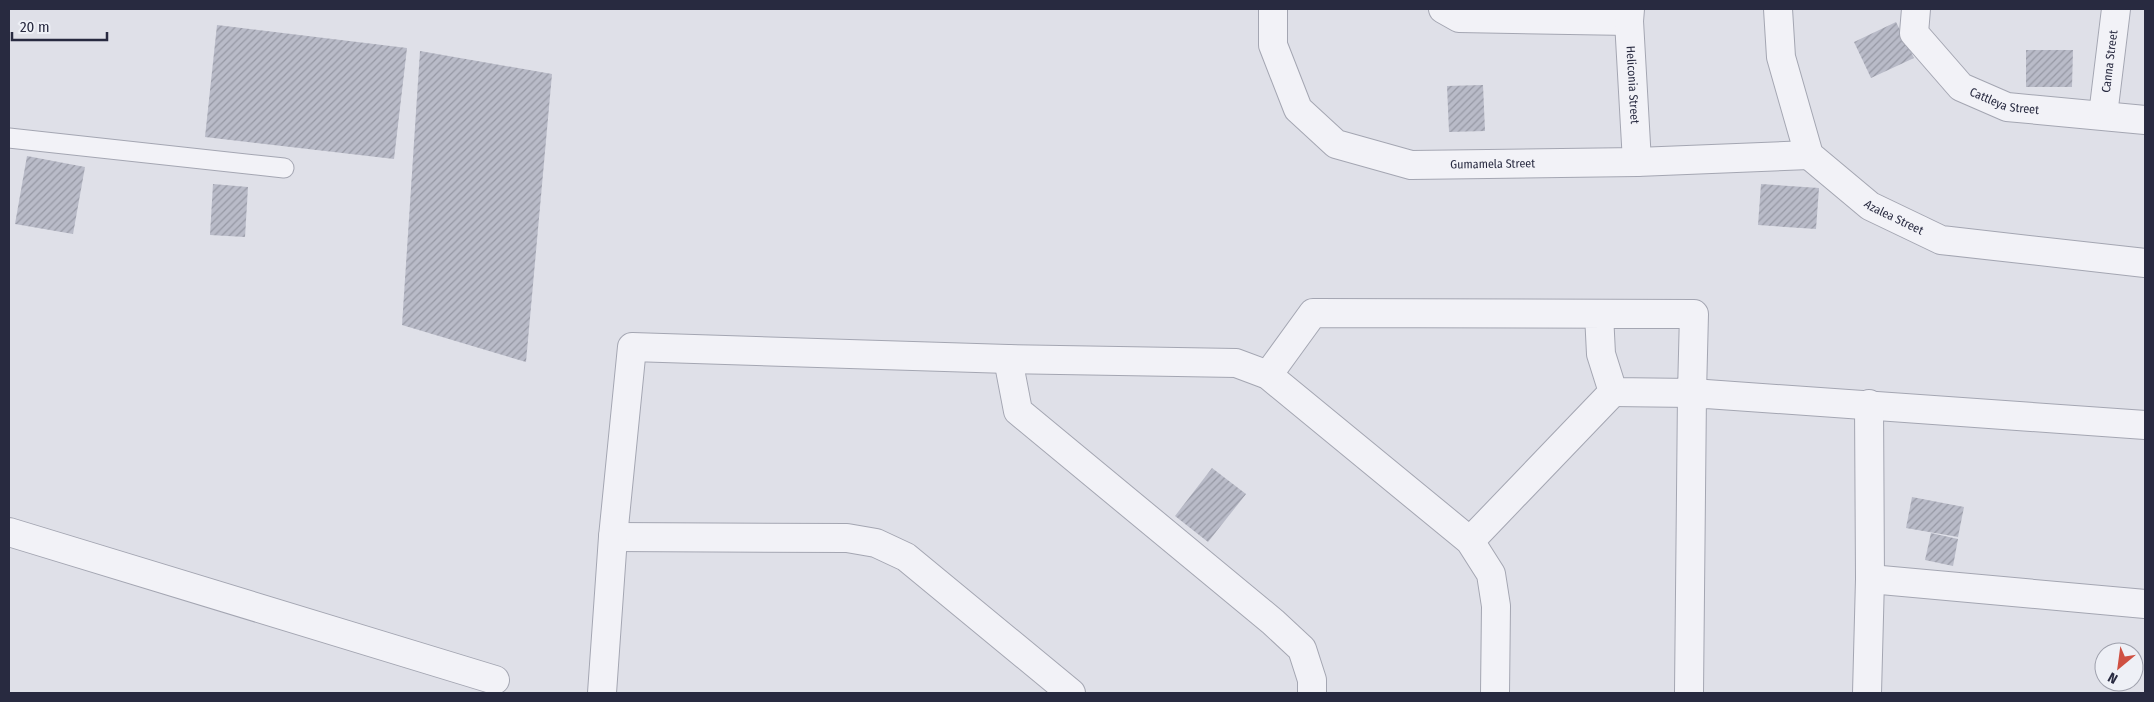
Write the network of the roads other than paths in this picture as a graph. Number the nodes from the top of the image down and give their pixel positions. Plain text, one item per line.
1 (1273, 9) edge
2 (1443, 9) edge
3 (1778, 9) edge
4 (1916, 9) edge
5 (2116, 9) edge
6 (1629, 15) edge
7 (2103, 116) junction
8 (2145, 120) edge
9 (9, 138) edge
10 (1809, 155) junction
11 (1637, 162) junction
12 (284, 168) dead end
13 (2145, 263) edge
14 (1599, 314) junction
15 (1008, 359) junction
16 (1268, 375) junction
17 (1613, 392) junction
18 (1692, 393) junction
19 (1869, 404) junction
20 (2145, 425) edge
21 (9, 532) edge
22 (613, 537) junction
23 (1470, 542) junction
24 (1870, 579) junction
25 (2145, 604) edge
26 (495, 680) dead end
27 (602, 693) edge
28 (1070, 693) edge
29 (1312, 693) edge
30 (1495, 693) edge
31 (1689, 693) edge
32 (1867, 693) edge

1 - 11 street, Gumamela Street
2 - 6 street
3 - 10 street
4 - 7 street, Cattleya Street
5 - 7 street, Canna Street
6 - 11 street, Heliconia Street
7 - 8 street, Cattleya Street
9 - 12 lane
10 - 11 street, Gumamela Street
10 - 13 street, Azalea Street
14 - 16 street
14 - 17 street
14 - 18 street
15 - 16 street
15 - 22 street
15 - 29 street
16 - 23 street
17 - 18 street
17 - 23 street
18 - 19 street
18 - 31 street
19 - 20 street
19 - 24 street
21 - 26 street
22 - 27 street
22 - 28 street
23 - 30 street
24 - 25 street
24 - 32 street

